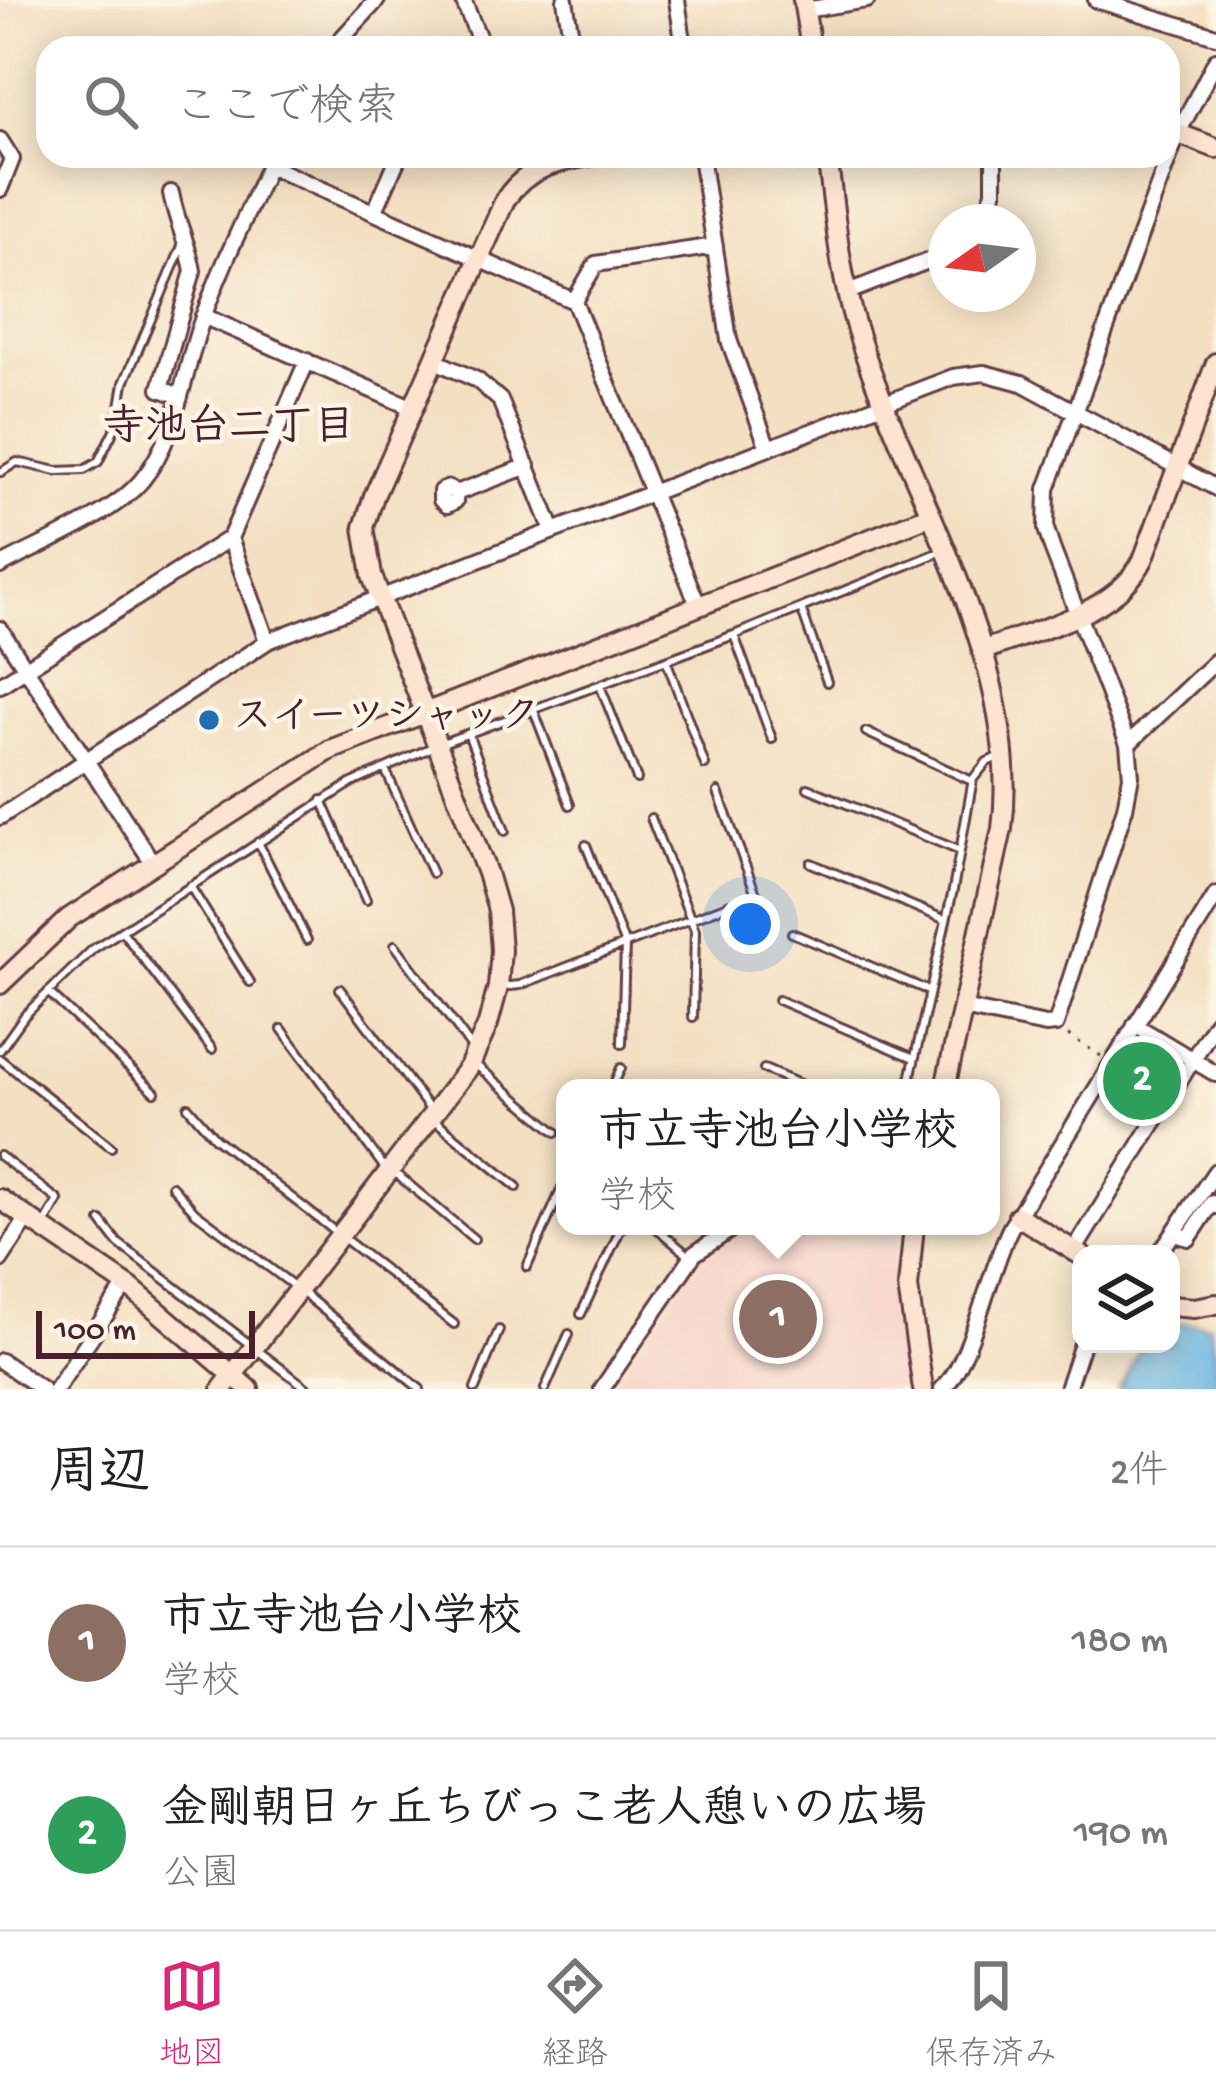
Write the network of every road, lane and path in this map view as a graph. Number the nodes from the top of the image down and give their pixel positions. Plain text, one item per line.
1 (376, 0) edge
2 (463, 0) edge
3 (566, 0) edge
4 (677, 0) edge
5 (867, 0) edge
6 (1096, 0) edge
7 (804, 5) edge
8 (1152, 8) edge
9 (344, 36) edge
10 (478, 36) edge
11 (571, 36) edge
12 (682, 36) edge
13 (809, 36) edge
14 (1216, 36) edge
15 (1216, 60) edge
16 (1180, 120) edge
17 (1180, 135) edge
18 (0, 140) edge
19 (1216, 148) edge
20 (268, 168) edge
21 (285, 168) edge
22 (394, 168) edge
23 (544, 168) edge
24 (703, 168) edge
25 (829, 168) edge
26 (994, 168) edge
27 (1160, 168) edge
28 (0, 189) edge
29 (171, 193) dead end
30 (989, 204) edge
31 (374, 213) junction
32 (184, 243) junction
33 (715, 246) junction
34 (478, 260) junction
35 (928, 261) edge
36 (848, 292) junction
37 (574, 302) junction
38 (203, 316) junction
39 (434, 360) junction
40 (307, 362) junction
41 (1215, 370) edge
42 (178, 394) junction
43 (885, 402) junction
44 (412, 408) junction
45 (1075, 411) junction
46 (768, 448) junction
47 (528, 466) junction
48 (1178, 466) junction
49 (2, 472) edge
50 (1216, 488) edge
51 (654, 492) junction
52 (456, 493) dead end
53 (929, 516) junction
54 (553, 531) junction
55 (230, 538) junction
56 (943, 550) junction
57 (0, 566) edge
58 (380, 598) junction
59 (698, 605) junction
60 (801, 608) junction
61 (1077, 613) junction
62 (0, 629) edge
63 (734, 635) junction
64 (267, 641) junction
65 (982, 650) junction
66 (666, 661) junction
67 (1216, 661) edge
68 (26, 668) junction
69 (827, 682) dead end
70 (0, 685) edge
71 (600, 686) junction
72 (424, 710) junction
73 (534, 711) junction
74 (866, 732) dead end
75 (469, 736) junction
76 (772, 740) dead end
77 (1128, 744) junction
78 (437, 745) junction
79 (1005, 757) junction
80 (86, 760) junction
81 (705, 765) dead end
82 (385, 769) junction
83 (637, 779) dead end
84 (972, 782) junction
85 (808, 788) dead end
86 (718, 792) dead end
87 (322, 800) junction
88 (570, 806) dead end
89 (0, 817) edge
90 (651, 818) dead end
91 (505, 832) dead end
92 (257, 841) junction
93 (586, 844) dead end
94 (961, 852) junction
95 (153, 863) junction
96 (811, 863) dead end
97 (432, 873) dead end
98 (190, 886) junction
99 (1216, 895) edge
100 (366, 899) dead end
101 (690, 920) junction
102 (946, 920) junction
103 (122, 931) junction
104 (792, 933) dead end
105 (307, 940) dead end
106 (625, 945) junction
107 (395, 946) dead end
108 (250, 982) dead end
109 (0, 984) edge
110 (498, 987) junction
111 (340, 989) dead end
112 (929, 991) junction
113 (48, 992) junction
114 (778, 1000) dead end
115 (962, 1008) junction
116 (693, 1017) dead end
117 (1216, 1022) edge
118 (1054, 1025) junction
119 (1135, 1025) junction
120 (282, 1029) dead end
121 (622, 1044) dead end
122 (212, 1049) dead end
123 (0, 1050) edge
124 (474, 1058) junction
125 (914, 1058) junction
126 (0, 1059) edge
127 (1192, 1060) junction
128 (1112, 1063) junction
129 (621, 1068) dead end
130 (764, 1069) dead end
131 (1216, 1074) edge
132 (616, 1079) edge
133 (788, 1079) edge
134 (910, 1079) edge
135 (947, 1079) edge
136 (155, 1092) dead end
137 (188, 1107) dead end
138 (432, 1116) junction
139 (556, 1132) dead end
140 (111, 1147) dead end
141 (0, 1156) edge
142 (389, 1171) junction
143 (1216, 1171) edge
144 (172, 1186) dead end
145 (517, 1187) dead end
146 (0, 1199) edge
147 (556, 1201) edge
148 (1216, 1206) edge
149 (1018, 1216) junction
150 (101, 1221) dead end
151 (35, 1223) junction
152 (341, 1233) junction
153 (1174, 1234) junction
154 (618, 1235) edge
155 (665, 1235) edge
156 (719, 1235) edge
157 (913, 1235) edge
158 (474, 1239) dead end
159 (1082, 1245) edge
160 (1166, 1245) edge
161 (1072, 1250) edge
162 (691, 1257) junction
163 (0, 1260) edge
164 (527, 1267) dead end
165 (126, 1285) junction
166 (298, 1289) junction
167 (1216, 1304) edge
168 (1180, 1307) edge
169 (581, 1314) dead end
170 (454, 1324) dead end
171 (500, 1330) dead end
172 (569, 1334) dead end
173 (255, 1346) junction
174 (1079, 1353) edge
175 (1, 1361) edge
176 (227, 1382) edge
177 (42, 1389) edge
178 (56, 1389) edge
179 (249, 1389) edge
180 (308, 1389) edge
181 (420, 1389) edge
182 (475, 1389) edge
183 (545, 1389) edge
184 (602, 1389) edge
185 (922, 1389) edge
186 (942, 1389) edge
187 (1067, 1389) edge

1 - 9 street
2 - 10 street
3 - 11 street
4 - 12 street
5 - 7 street
6 - 8 street
7 - 13 street
8 - 14 street
15 - 16 street
17 - 19 street
18 - 28 street
20 - 38 street
21 - 31 street
22 - 31 street
23 - 34 street
24 - 33 street
25 - 36 street
26 - 30 street
27 - 45 street
29 - 32 street
31 - 34 street
32 - 42 street
32 - 49 lane
33 - 37 street
33 - 46 street
34 - 37 street
34 - 39 street
35 - 36 street
36 - 43 street
37 - 51 street
38 - 40 street
38 - 42 street
39 - 44 street
39 - 47 street
40 - 44 street
40 - 55 street
41 - 48 street
42 - 57 street
43 - 45 street
43 - 46 street
43 - 53 street
44 - 58 street
45 - 48 street
45 - 61 street
46 - 51 street
47 - 52 street
47 - 54 street
48 - 50 street
48 - 61 street
51 - 54 street
51 - 59 street
53 - 56 street
53 - 59 street
54 - 58 street
55 - 64 street
55 - 68 street
56 - 60 lane
56 - 65 street
58 - 64 street
58 - 72 street
59 - 72 street
60 - 63 lane
60 - 69 lane
61 - 65 street
61 - 77 street
62 - 68 street
63 - 66 lane
63 - 76 lane
64 - 80 street
65 - 79 street
66 - 71 lane
66 - 81 lane
67 - 77 street
68 - 70 street
68 - 80 street
71 - 73 lane
71 - 83 lane
72 - 78 street
72 - 95 street
73 - 75 lane
73 - 88 lane
74 - 84 lane
75 - 78 lane
75 - 91 lane
77 - 118 street
78 - 82 lane
78 - 110 street
79 - 84 lane
79 - 115 street
80 - 89 street
80 - 95 street
82 - 87 lane
82 - 97 lane
84 - 94 lane
85 - 94 lane
86 - 101 lane
87 - 92 lane
87 - 100 lane
90 - 101 lane
92 - 98 lane
92 - 105 lane
93 - 106 lane
94 - 102 lane
95 - 109 street
96 - 102 lane
98 - 103 lane
98 - 108 lane
99 - 119 street
101 - 106 lane
101 - 116 lane
102 - 112 lane
103 - 113 lane
103 - 122 lane
104 - 112 lane
106 - 110 lane
106 - 121 lane
107 - 124 lane
110 - 124 street
111 - 138 lane
112 - 125 lane
113 - 123 lane
113 - 136 lane
114 - 125 lane
115 - 118 street
115 - 135 street
117 - 127 street
118 - 128 path
119 - 127 street
119 - 128 street
120 - 142 lane
124 - 138 street
124 - 139 lane
125 - 134 lane
126 - 140 lane
127 - 131 street
127 - 159 street
128 - 149 street
129 - 132 lane
130 - 133 lane
137 - 152 lane
138 - 142 street
138 - 145 lane
141 - 151 lane
142 - 152 street
142 - 158 lane
143 - 153 street
144 - 166 lane
146 - 151 street
147 - 164 lane
148 - 153 street
149 - 161 street
149 - 186 street
150 - 173 lane
151 - 163 street
151 - 165 street
152 - 166 street
152 - 170 lane
153 - 160 street
154 - 169 lane
155 - 162 lane
156 - 162 street
157 - 185 street
162 - 184 street
165 - 176 street
165 - 178 street
166 - 173 street
166 - 181 lane
167 - 168 street
171 - 182 lane
172 - 183 lane
173 - 176 street
173 - 180 lane
174 - 187 street
175 - 177 street
176 - 179 street

